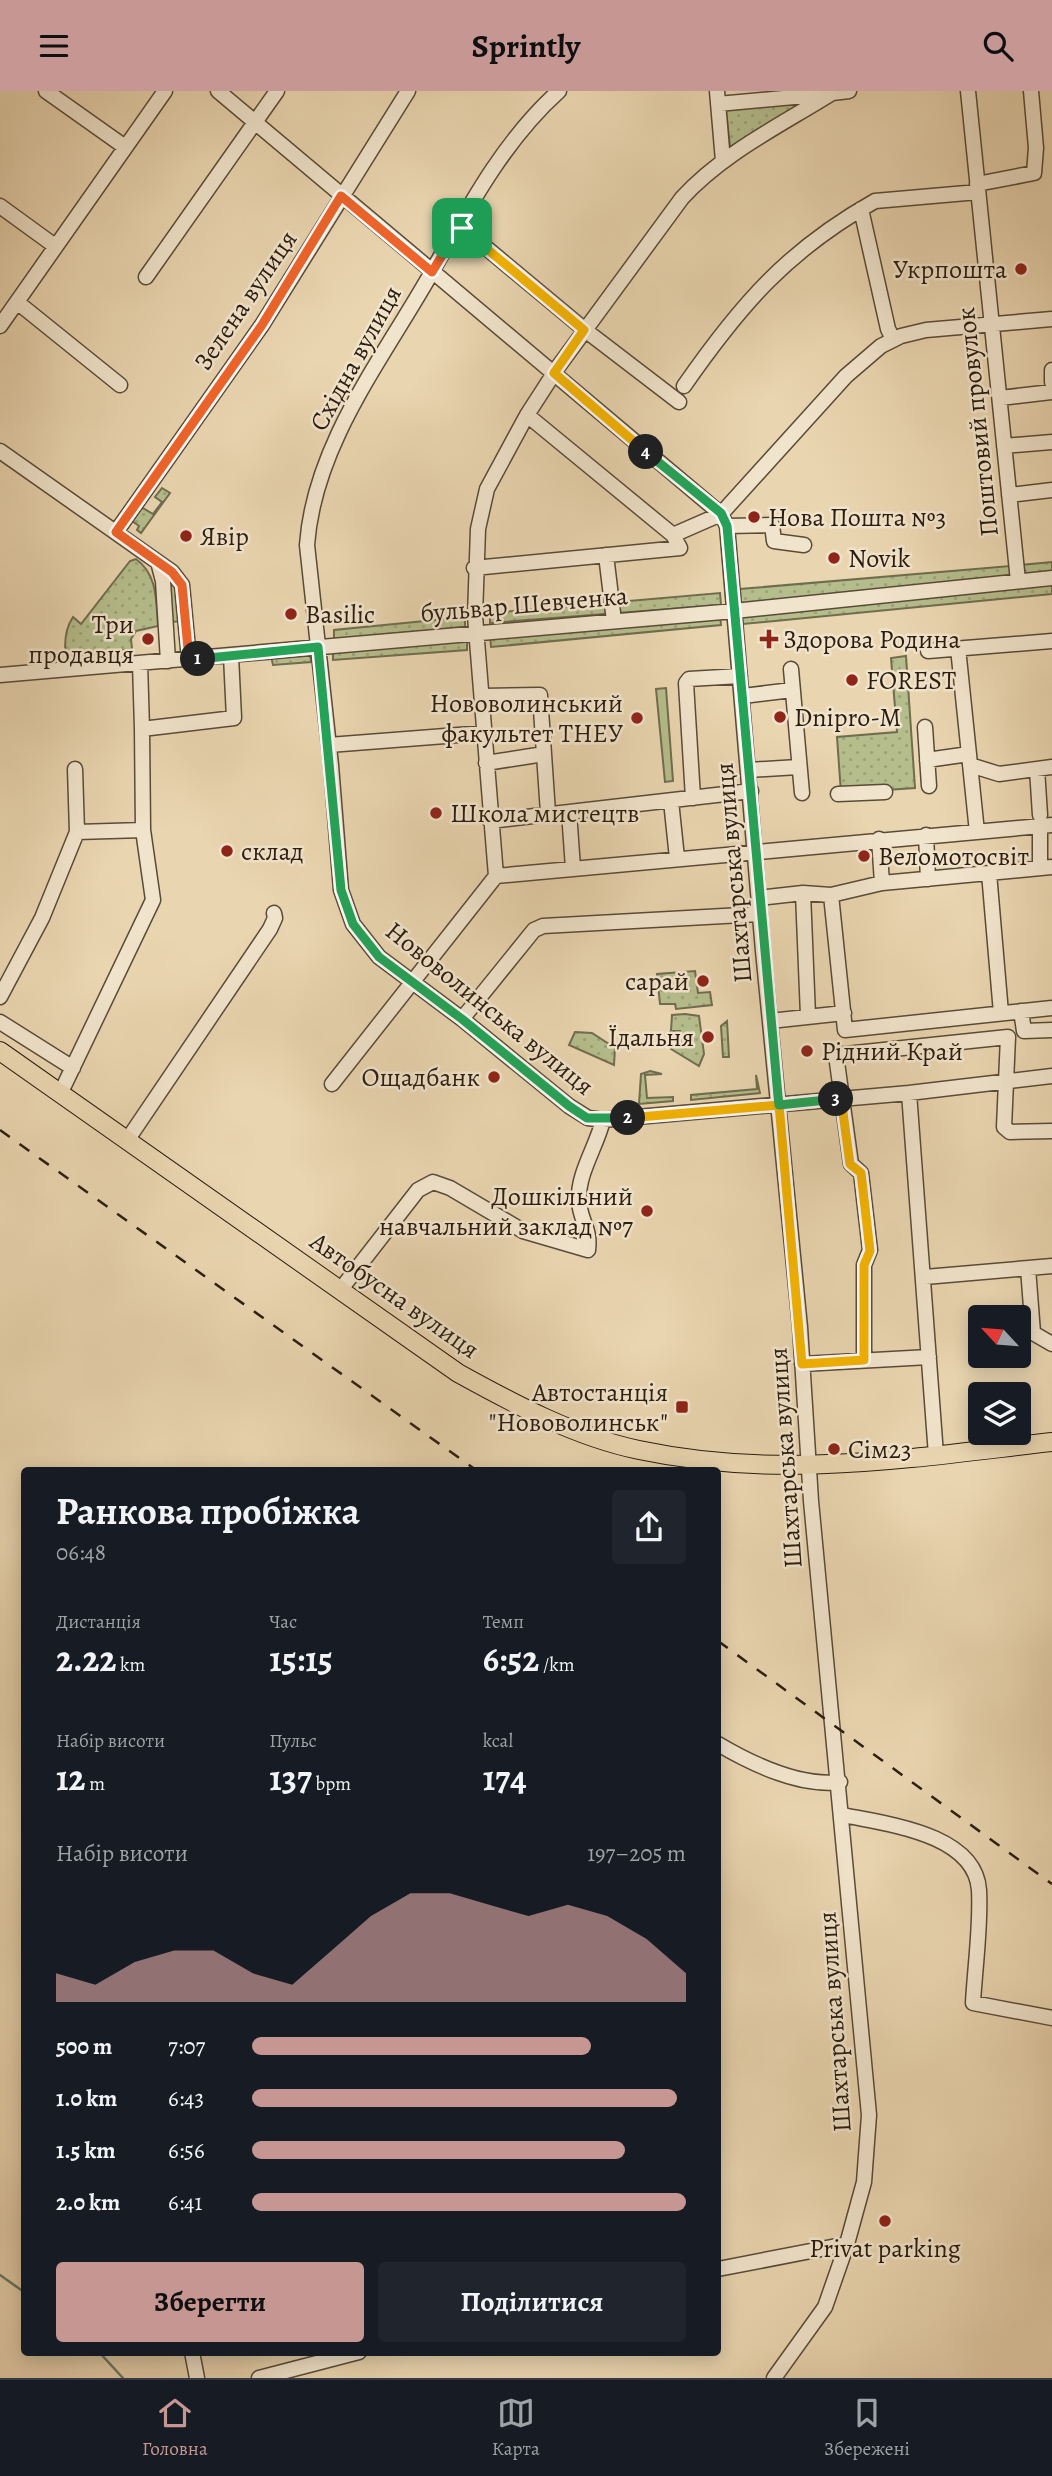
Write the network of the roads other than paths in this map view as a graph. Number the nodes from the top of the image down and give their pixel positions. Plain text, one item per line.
1 (46, 91) edge
2 (165, 91) edge
3 (218, 91) edge
4 (277, 91) edge
5 (408, 91) edge
6 (559, 91) edge
7 (849, 91) edge
8 (968, 91) edge
9 (1031, 91) edge
10 (832, 93) junction
11 (718, 97) edge
12 (255, 123) junction
13 (125, 147) junction
14 (723, 161) junction
15 (977, 188) junction
16 (341, 196) junction
17 (0, 206) edge
18 (861, 209) junction
19 (460, 226) junction
20 (55, 246) junction
21 (432, 272) junction
22 (146, 277) dead end
23 (17, 302) junction
24 (1052, 319) edge
25 (0, 325) edge
26 (991, 325) junction
27 (584, 330) junction
28 (893, 339) junction
29 (1052, 370) edge
30 (554, 373) junction
31 (1052, 383) edge
32 (120, 385) dead end
33 (684, 386) dead end
34 (1052, 392) edge
35 (1000, 398) junction
36 (679, 402) dead end
37 (527, 415) junction
38 (1052, 442) edge
39 (1004, 446) junction
40 (0, 451) edge
41 (1052, 490) edge
42 (1009, 495) junction
43 (724, 520) junction
44 (116, 532) junction
45 (673, 535) junction
46 (804, 545) dead end
47 (606, 555) junction
48 (158, 562) junction
49 (474, 568) junction
50 (1052, 578) edge
51 (1018, 581) junction
52 (734, 611) junction
53 (614, 621) junction
54 (477, 633) junction
55 (1052, 641) edge
56 (318, 647) junction
57 (958, 649) junction
58 (928, 651) dead end
59 (231, 656) junction
60 (189, 659) junction
61 (168, 661) junction
62 (140, 667) junction
63 (790, 669) dead end
64 (0, 675) edge
65 (740, 676) junction
66 (792, 690) junction
67 (483, 696) junction
68 (743, 696) junction
69 (925, 727) dead end
70 (142, 729) junction
71 (484, 733) junction
72 (329, 745) junction
73 (544, 754) junction
74 (970, 759) junction
75 (927, 760) junction
76 (486, 763) junction
77 (798, 767) junction
78 (1045, 768) edge
79 (75, 769) dead end
80 (749, 770) junction
81 (929, 786) dead end
82 (751, 791) junction
83 (885, 792) dead end
84 (802, 793) dead end
85 (838, 794) dead end
86 (693, 798) junction
87 (671, 801) junction
88 (569, 812) junction
89 (548, 813) junction
90 (490, 821) junction
91 (1044, 822) edge
92 (143, 830) junction
93 (77, 832) junction
94 (977, 832) junction
95 (926, 835) junction
96 (879, 839) junction
97 (755, 852) junction
98 (677, 858) junction
99 (573, 868) junction
100 (1046, 868) edge
101 (989, 873) junction
102 (496, 876) junction
103 (928, 879) junction
104 (882, 883) junction
105 (803, 893) junction
106 (831, 895) junction
107 (759, 898) junction
108 (274, 913) dead end
109 (760, 914) junction
110 (412, 982) junction
111 (0, 997) edge
112 (1052, 1008) edge
113 (1021, 1011) junction
114 (844, 1013) junction
115 (1001, 1013) junction
116 (808, 1016) junction
117 (462, 1019) junction
118 (770, 1021) junction
119 (0, 1022) edge
120 (1052, 1030) edge
121 (0, 1051) edge
122 (73, 1068) junction
123 (1052, 1076) edge
124 (1008, 1081) junction
125 (332, 1084) dead end
126 (61, 1092) junction
127 (909, 1093) junction
128 (841, 1098) junction
129 (779, 1105) junction
130 (603, 1120) junction
131 (1052, 1131) edge
132 (128, 1139) junction
133 (1052, 1266) edge
134 (1028, 1268) junction
135 (925, 1277) junction
136 (341, 1289) junction
137 (1052, 1344) edge
138 (929, 1357) junction
139 (864, 1360) junction
140 (802, 1364) junction
141 (1052, 1442) edge
142 (936, 1455) junction
143 (808, 1467) junction
144 (721, 1745) edge
145 (840, 1782) junction
146 (843, 1815) junction
147 (1052, 2018) edge
148 (847, 2244) junction
149 (721, 2268) edge
150 (193, 2356) edge
151 (344, 2356) edge
152 (197, 2378) edge
153 (259, 2378) edge
154 (774, 2378) edge

1 - 13 street
2 - 13 street
3 - 12 street
4 - 12 street
5 - 16 street, Зелена вулиця
6 - 19 street, Східна вулиця
7 - 10 street
8 - 15 street, Поштовий провулок
9 - 15 street
10 - 11 street
10 - 14 street
11 - 14 street
12 - 16 street
12 - 22 street
13 - 20 street
14 - 27 street
15 - 18 street
15 - 26 street, Поштовий провулок
16 - 21 street
16 - 44 street, Зелена вулиця
17 - 20 street
18 - 28 street
18 - 33 street
19 - 21 street, Східна вулиця
19 - 27 street
20 - 23 street
21 - 30 street
21 - 56 street, Східна вулиця
23 - 25 street
23 - 32 street
24 - 26 street
26 - 28 street
26 - 35 street, Поштовий провулок
27 - 30 street
27 - 36 street
28 - 43 street
29 - 31 street
30 - 37 street
30 - 43 street
34 - 35 street
35 - 39 street, Поштовий провулок
37 - 45 street
37 - 49 street
38 - 39 street
39 - 42 street, Поштовий провулок
40 - 44 street
41 - 42 street
42 - 51 street, Поштовий провулок
43 - 45 street
43 - 46 street
43 - 52 street, Шахтарська вулиця
44 - 48 street
45 - 47 street
47 - 49 street
47 - 53 street
48 - 60 street
48 - 61 street
49 - 54 street
50 - 51 street, бульвар Шевченка
51 - 52 street, бульвар Шевченка
52 - 53 street, бульвар Шевченка
52 - 65 street, Шахтарська вулиця
53 - 54 street, бульвар Шевченка
54 - 56 street, бульвар Шевченка
54 - 67 street
55 - 57 street
56 - 59 street, бульвар Шевченка
56 - 72 street, Нововолинська вулиця
57 - 58 street
57 - 74 street
59 - 60 street, бульвар Шевченка
59 - 70 street
60 - 61 street, бульвар Шевченка
61 - 62 street, бульвар Шевченка
62 - 64 street, бульвар Шевченка
62 - 70 street
63 - 66 street
65 - 68 street, Шахтарська вулиця
65 - 86 street
66 - 68 street
66 - 77 street
67 - 71 street
67 - 73 street
68 - 80 street, Шахтарська вулиця
69 - 75 street
70 - 92 street
71 - 72 street
71 - 76 street
72 - 110 street, Нововолинська вулиця
73 - 76 street
73 - 89 street
74 - 75 street
74 - 78 street
74 - 94 street
75 - 81 street
76 - 90 street
77 - 80 street
77 - 84 street
78 - 91 street
79 - 93 street
80 - 82 street, Шахтарська вулиця
82 - 86 street
82 - 97 street, Шахтарська вулиця
83 - 85 street
86 - 87 street
87 - 88 street
87 - 98 street
88 - 89 street
88 - 99 street
89 - 90 street
90 - 102 street
91 - 94 street
91 - 100 street
92 - 93 street
92 - 122 street
93 - 111 street
94 - 95 street
95 - 96 street
95 - 103 street
96 - 97 street
96 - 104 street
97 - 98 street
97 - 107 street, Шахтарська вулиця
98 - 99 street
99 - 102 street
100 - 101 street
101 - 103 street
101 - 115 street
102 - 110 street
103 - 104 street
104 - 106 street
105 - 106 street
105 - 107 street
105 - 116 street
106 - 114 street
107 - 109 street, Шахтарська вулиця
108 - 132 street
109 - 117 street
109 - 118 street, Шахтарська вулиця
110 - 117 street, Нововолинська вулиця
110 - 125 street
112 - 113 street
113 - 115 street
113 - 120 street
114 - 115 street
114 - 116 street
116 - 118 street
117 - 130 street, Нововолинська вулиця
118 - 129 street, Шахтарська вулиця
119 - 122 street
121 - 126 main road, Автобусна вулиця
122 - 126 street
123 - 124 street, Нововолинська вулиця
124 - 127 street, Нововолинська вулиця
124 - 128 street
124 - 131 street
126 - 132 main road, Автобусна вулиця
127 - 128 street, Нововолинська вулиця
127 - 135 street
128 - 129 street, Нововолинська вулиця
128 - 139 street
129 - 130 street, Нововолинська вулиця
129 - 140 street, Шахтарська вулиця
130 - 136 street
132 - 136 main road, Автобусна вулиця
133 - 134 street
134 - 135 street
134 - 137 street
135 - 138 street
136 - 143 main road, Автобусна вулиця
138 - 139 street
138 - 142 street
139 - 140 street
140 - 143 street, Шахтарська вулиця
141 - 142 main road, Автобусна вулиця
142 - 143 main road, Автобусна вулиця
143 - 145 street, Шахтарська вулиця
144 - 145 street
145 - 146 street, Шахтарська вулиця
146 - 147 street
146 - 148 street, Шахтарська вулиця
148 - 149 street
148 - 154 street, Шахтарська вулиця
150 - 152 street
151 - 153 street

